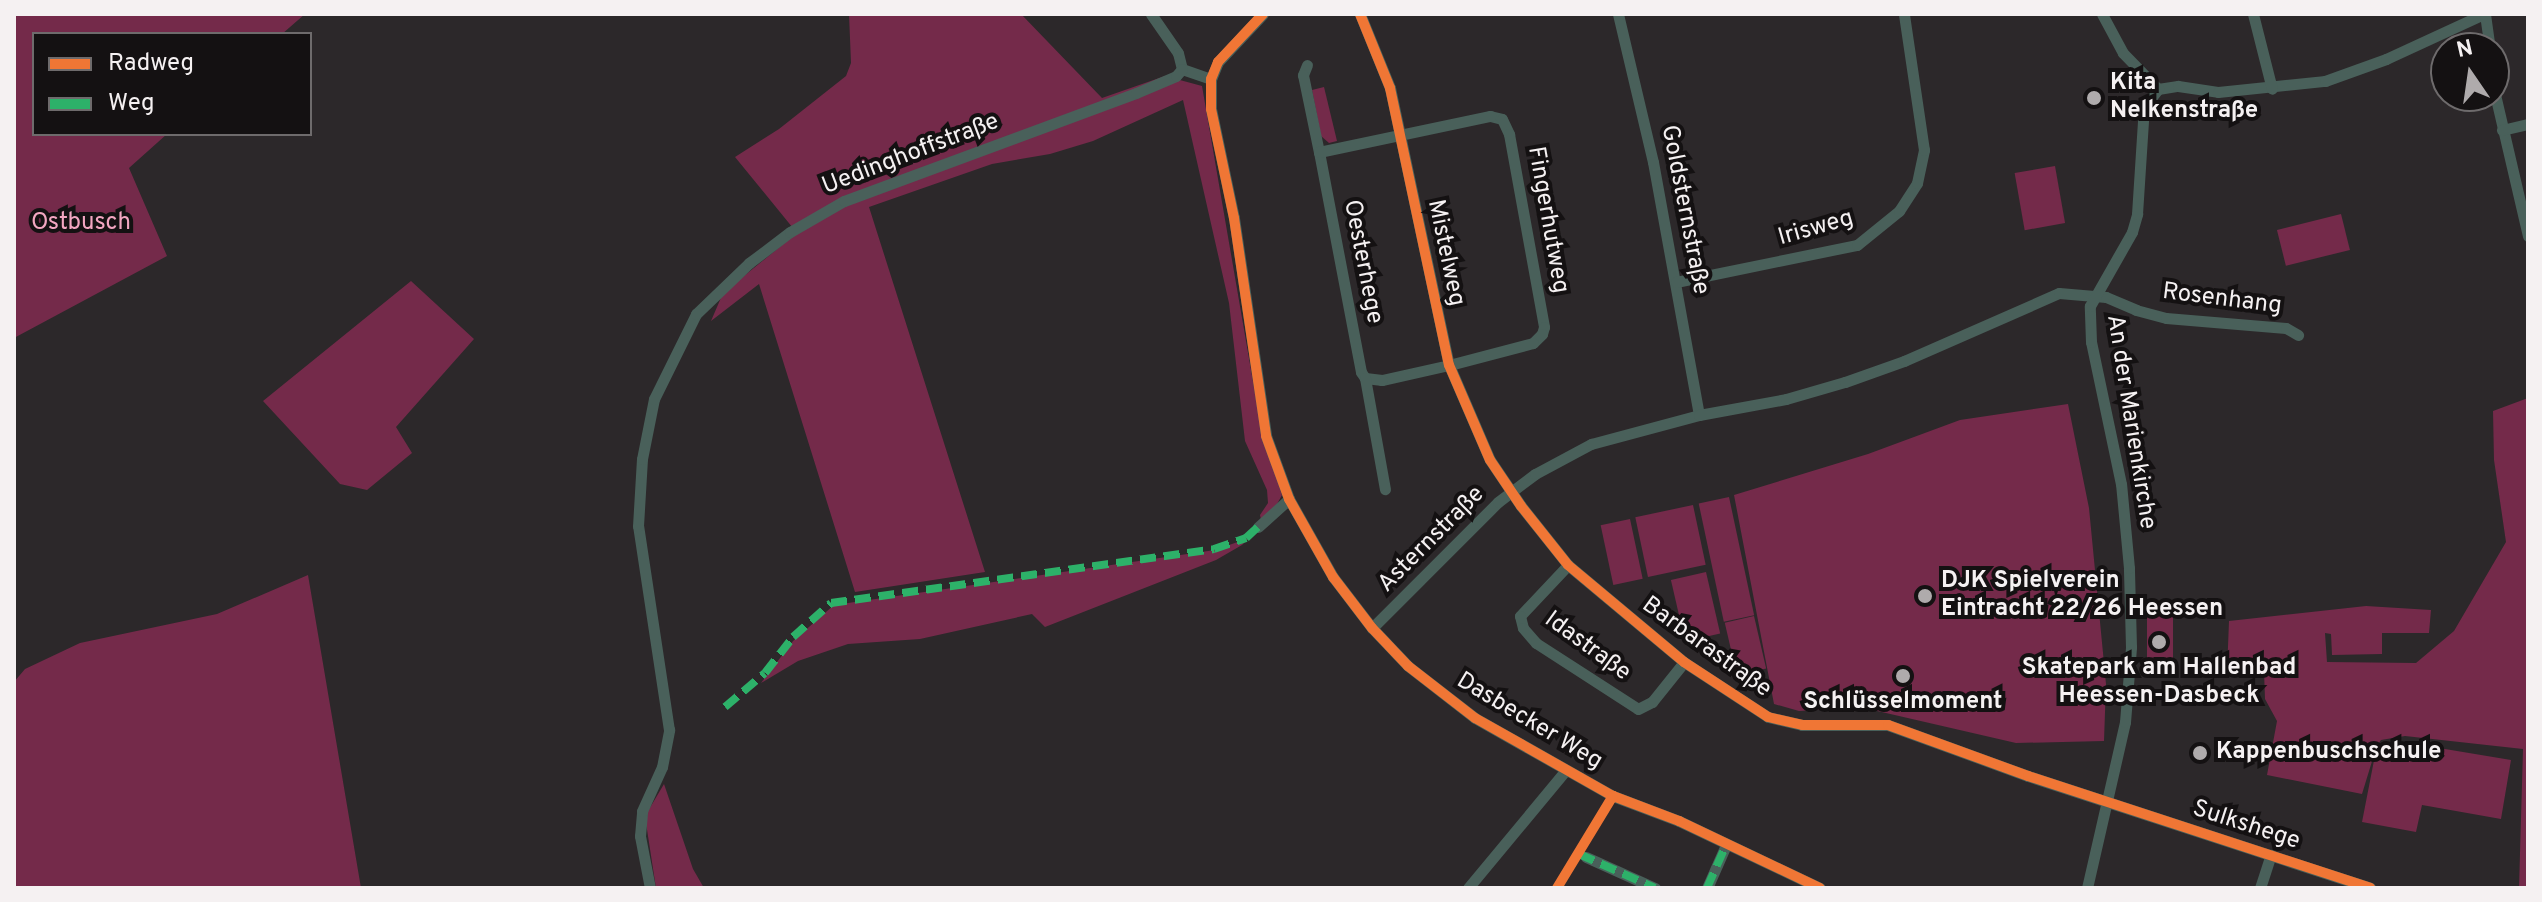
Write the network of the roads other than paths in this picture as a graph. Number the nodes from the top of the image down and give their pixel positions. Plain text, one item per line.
1 (1151, 14) edge
2 (1263, 14) edge
3 (1360, 14) edge
4 (1618, 14) edge
5 (1904, 14) edge
6 (2102, 14) edge
7 (2253, 14) edge
8 (2485, 14) edge
9 (1307, 65) dead end
10 (1182, 69) junction
11 (1211, 79) junction
12 (2158, 89) junction
13 (2272, 89) junction
14 (2498, 112) edge
15 (2528, 124) edge
16 (2502, 130) junction
17 (1402, 133) junction
18 (1319, 152) junction
19 (2528, 236) edge
20 (1676, 282) junction
21 (2094, 294) junction
22 (2298, 335) dead end
23 (1449, 365) junction
24 (1365, 378) junction
25 (1699, 415) junction
26 (1385, 489) dead end
27 (1511, 492) junction
28 (1289, 499) junction
29 (1258, 527) dead end
30 (1568, 565) junction
31 (1372, 628) junction
32 (1684, 662) junction
33 (1565, 771) junction
34 (2109, 803) junction
35 (1726, 845) junction
36 (2271, 855) junction
37 (1586, 857) dead end
38 (650, 888) edge
39 (1468, 888) edge
40 (1655, 888) edge
41 (1707, 888) edge
42 (1820, 888) edge
43 (2087, 888) edge
44 (2260, 888) edge
45 (2370, 888) edge

1 - 10 street
2 - 11 street
3 - 17 street, Mistelweg
4 - 20 street, Goldsternstraße
5 - 20 street, Irisweg
6 - 12 street
7 - 13 street
8 - 13 street
9 - 18 street, Oesterhege
10 - 11 street
10 - 38 street, Uedinghoffstraße
11 - 28 street, Dasbecker Weg
12 - 13 street
12 - 21 street
14 - 16 street
15 - 16 street
16 - 19 street
17 - 18 street
17 - 23 street, Mistelweg
17 - 23 street, Fingerhutweg
18 - 24 street, Oesterhege
20 - 25 street, Goldsternstraße
21 - 22 street, Rosenhang
21 - 25 street, Asternstraße
21 - 34 street, An der Marienkirche
23 - 24 street
23 - 27 street, Mistelweg
24 - 26 street, Oesterhege
25 - 27 street, Asternstraße
27 - 30 street, Barbarastraße
27 - 31 street, Asternstraße
28 - 29 street
28 - 31 street, Dasbecker Weg
30 - 32 street, Barbarastraße
30 - 32 street, Idastraße
31 - 33 street, Dasbecker Weg
32 - 34 street, Barbarastraße
33 - 35 street, Dasbecker Weg
33 - 39 street
34 - 36 street, Sulkshege
34 - 43 street, An der Marienkirche
35 - 41 street
35 - 42 street, Dasbecker Weg
36 - 44 street
36 - 45 street, Sulkshege
37 - 40 street

